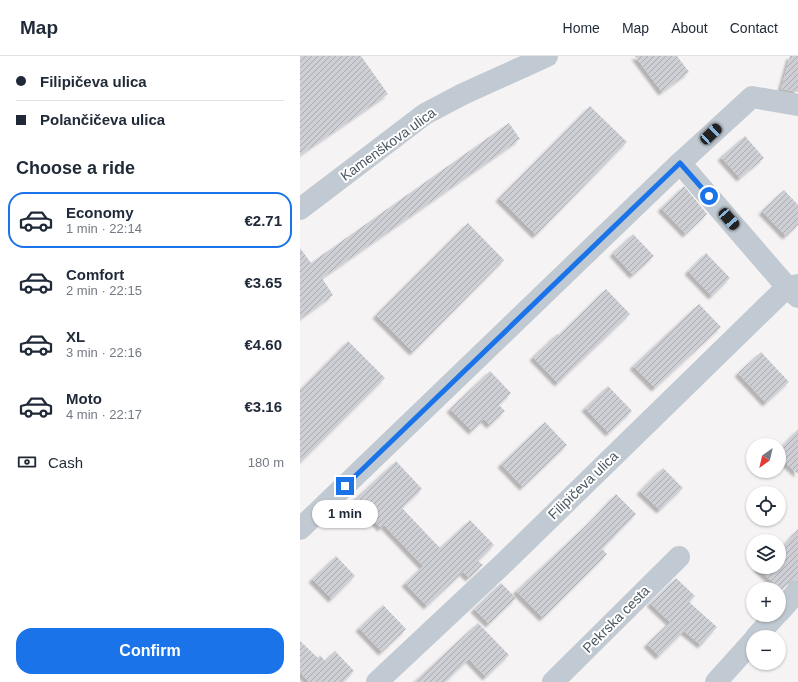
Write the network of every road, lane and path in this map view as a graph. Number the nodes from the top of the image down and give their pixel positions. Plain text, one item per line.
1 (546, 56) edge
2 (798, 105) edge
3 (680, 163) junction
4 (300, 209) edge
5 (794, 290) edge
6 (300, 529) edge
7 (679, 557) dead end
8 (798, 591) edge
9 (786, 604) edge
10 (770, 622) edge
11 (762, 630) edge
12 (746, 649) edge
13 (722, 675) edge
14 (377, 682) edge
15 (553, 682) edge

1 - 4 street, Kamenškova ulica
2 - 3 street
3 - 5 street, Filipičeva ulica
3 - 6 street
5 - 14 street, Filipičeva ulica
7 - 15 street, Pekrska cesta
8 - 9 street
10 - 11 street
12 - 13 street

